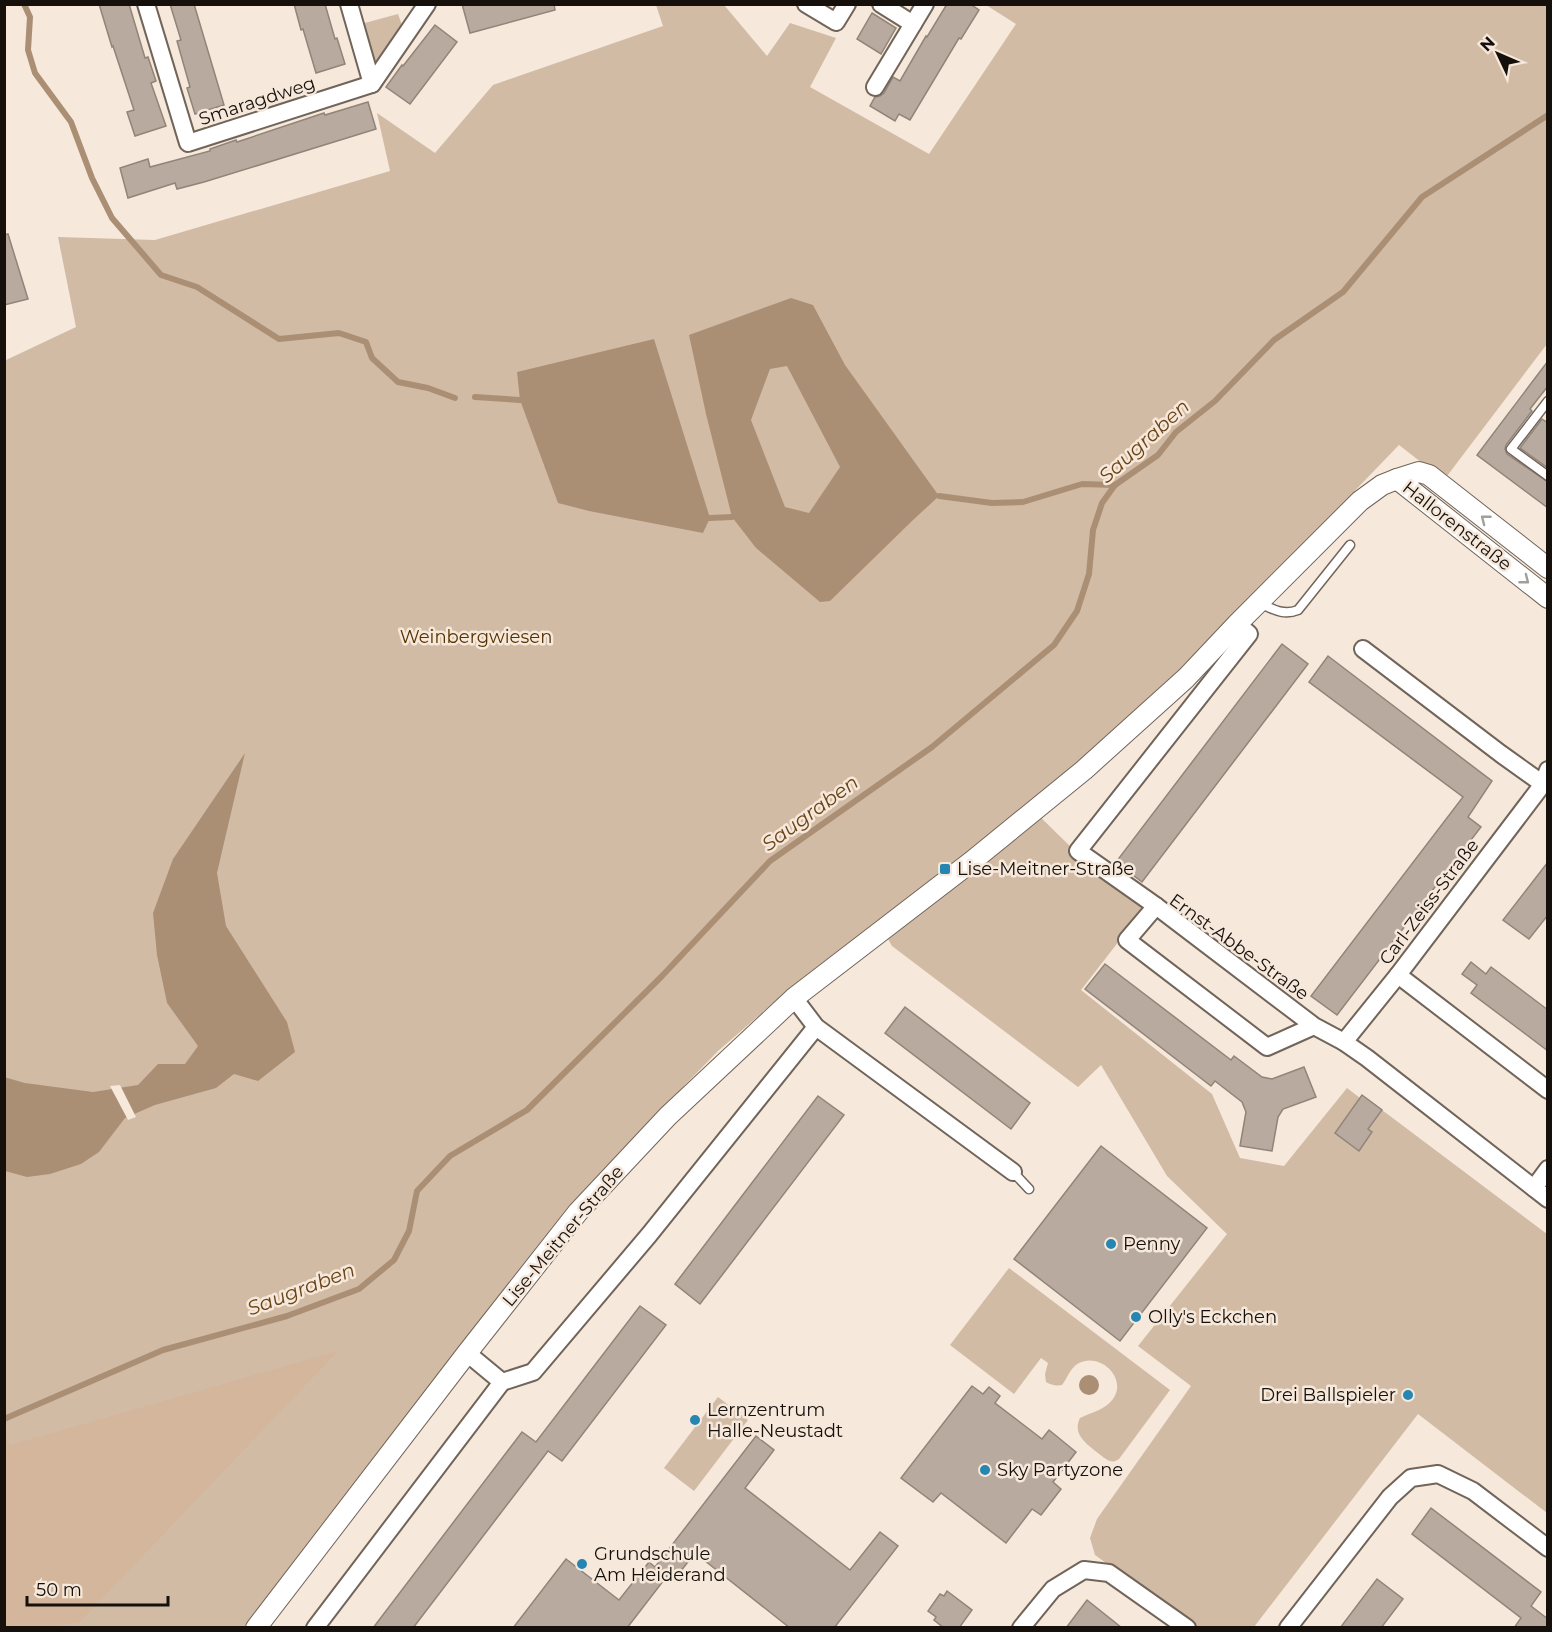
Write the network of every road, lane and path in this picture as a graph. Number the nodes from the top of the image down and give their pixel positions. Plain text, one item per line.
1 (146, 4) edge
2 (349, 4) edge
3 (427, 4) edge
4 (806, 4) edge
5 (847, 4) edge
6 (881, 4) edge
7 (925, 4) edge
8 (913, 24) junction
9 (372, 84) junction
10 (875, 87) dead end
11 (1546, 407) edge
12 (1548, 476) edge
13 (1397, 479) junction
14 (1350, 545) dead end
15 (1548, 568) edge
16 (1548, 598) edge
17 (1258, 603) junction
18 (1237, 624) junction
19 (1364, 649) dead end
20 (1546, 779) edge
21 (1156, 906) junction
22 (1398, 975) junction
23 (794, 998) junction
24 (1314, 1026) junction
25 (816, 1027) junction
26 (1344, 1042) junction
27 (1548, 1090) edge
28 (1548, 1169) edge
29 (1013, 1172) joint
30 (1534, 1188) junction
31 (1029, 1189) dead end
32 (1548, 1198) edge
33 (467, 1353) junction
34 (502, 1382) junction
35 (1548, 1548) edge
36 (256, 1628) edge
37 (315, 1628) edge
38 (1021, 1628) edge
39 (1187, 1628) edge
40 (1288, 1628) edge

1 - 9 street, Smaragdweg
2 - 9 street
3 - 9 street
4 - 5 street
6 - 8 street
7 - 8 street
8 - 10 street
11 - 12 lane
15 -> 13 street, Hallorenstraße
13 -> 16 street, Hallorenstraße
13 - 17 street, Lise-Meitner-Straße
14 - 17 lane
17 - 18 street, Lise-Meitner-Straße
18 - 21 street
18 - 23 street, Lise-Meitner-Straße
19 - 20 street, Carl-Zeiss-Straße
20 - 22 street, Carl-Zeiss-Straße
21 - 24 street, Ernst-Abbe-Straße
21 - 24 street, Ernst-Abbe-Straße
22 - 26 street, Carl-Zeiss-Straße
22 - 27 street
23 - 25 street
23 - 33 street, Lise-Meitner-Straße
24 - 26 street, Ernst-Abbe-Straße
25 - 29 street
25 - 34 street
26 - 30 street, Ernst-Abbe-Straße
28 - 30 street
29 - 31 lane
30 - 32 street, Ernst-Abbe-Straße
33 - 34 street
33 - 36 street, Lise-Meitner-Straße
34 - 37 street
35 - 40 street
38 - 39 street

